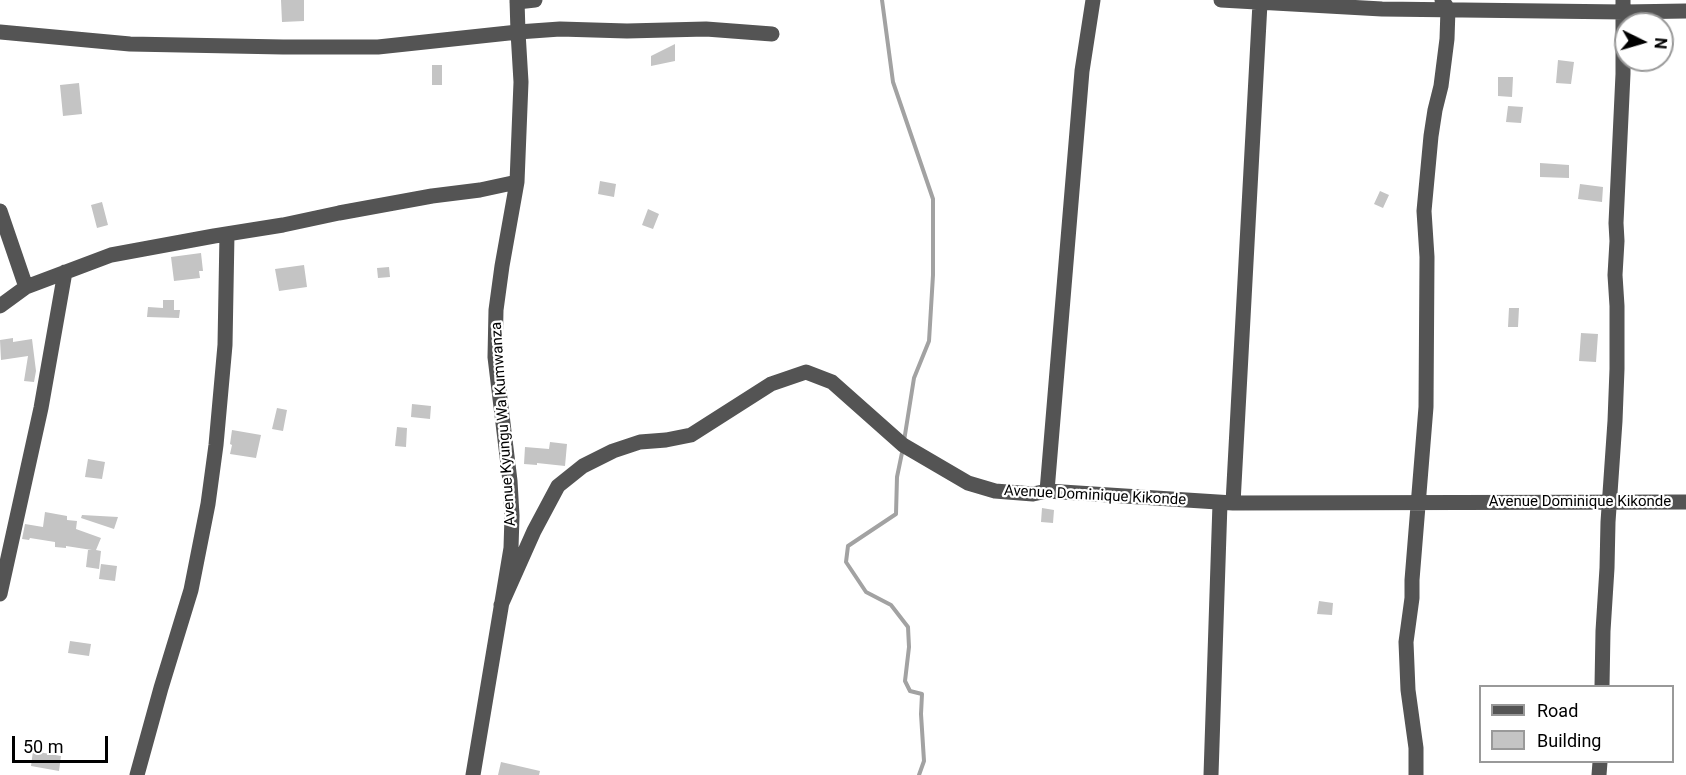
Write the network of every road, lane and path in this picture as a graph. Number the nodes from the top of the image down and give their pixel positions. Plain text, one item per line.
1 (534, 0) edge
2 (1093, 0) edge
3 (1221, 0) edge
4 (517, 1) edge
5 (1260, 3) junction
6 (1445, 5) edge
7 (1624, 6) edge
8 (1686, 11) edge
9 (0, 32) edge
10 (518, 32) junction
11 (772, 34) dead end
12 (517, 182) junction
13 (0, 211) edge
14 (227, 234) junction
15 (65, 272) junction
16 (26, 287) junction
17 (0, 306) edge
18 (1047, 491) junction
19 (1610, 502) junction
20 (1686, 502) edge
21 (1226, 503) junction
22 (1419, 504) junction
23 (0, 594) edge
24 (501, 605) junction
25 (1602, 685) edge
26 (137, 775) edge
27 (473, 775) edge
28 (1211, 775) edge
29 (1416, 775) edge

1 - 4 street
2 - 18 street
3 - 5 street
4 - 10 street, Avenue Kyungu Wa Kumwanza
5 - 6 street
5 - 21 street
6 - 7 street
6 - 22 street
7 - 8 street
7 - 19 street
9 - 10 street
10 - 11 street
10 - 12 street, Avenue Kyungu Wa Kumwanza
12 - 14 street
12 - 24 street, Avenue Kyungu Wa Kumwanza
13 - 16 street
14 - 15 street
14 - 26 street
15 - 16 street
15 - 23 street
16 - 17 street
18 - 21 street, Avenue Dominique Kikonde
18 - 24 street, Avenue Dominique Kikonde
19 - 20 street, Avenue Dominique Kikonde
19 - 22 street, Avenue Dominique Kikonde
19 - 25 street
21 - 22 street, Avenue Dominique Kikonde
21 - 28 street
22 - 29 street
24 - 27 street, Avenue Kyungu Wa Kumwanza

